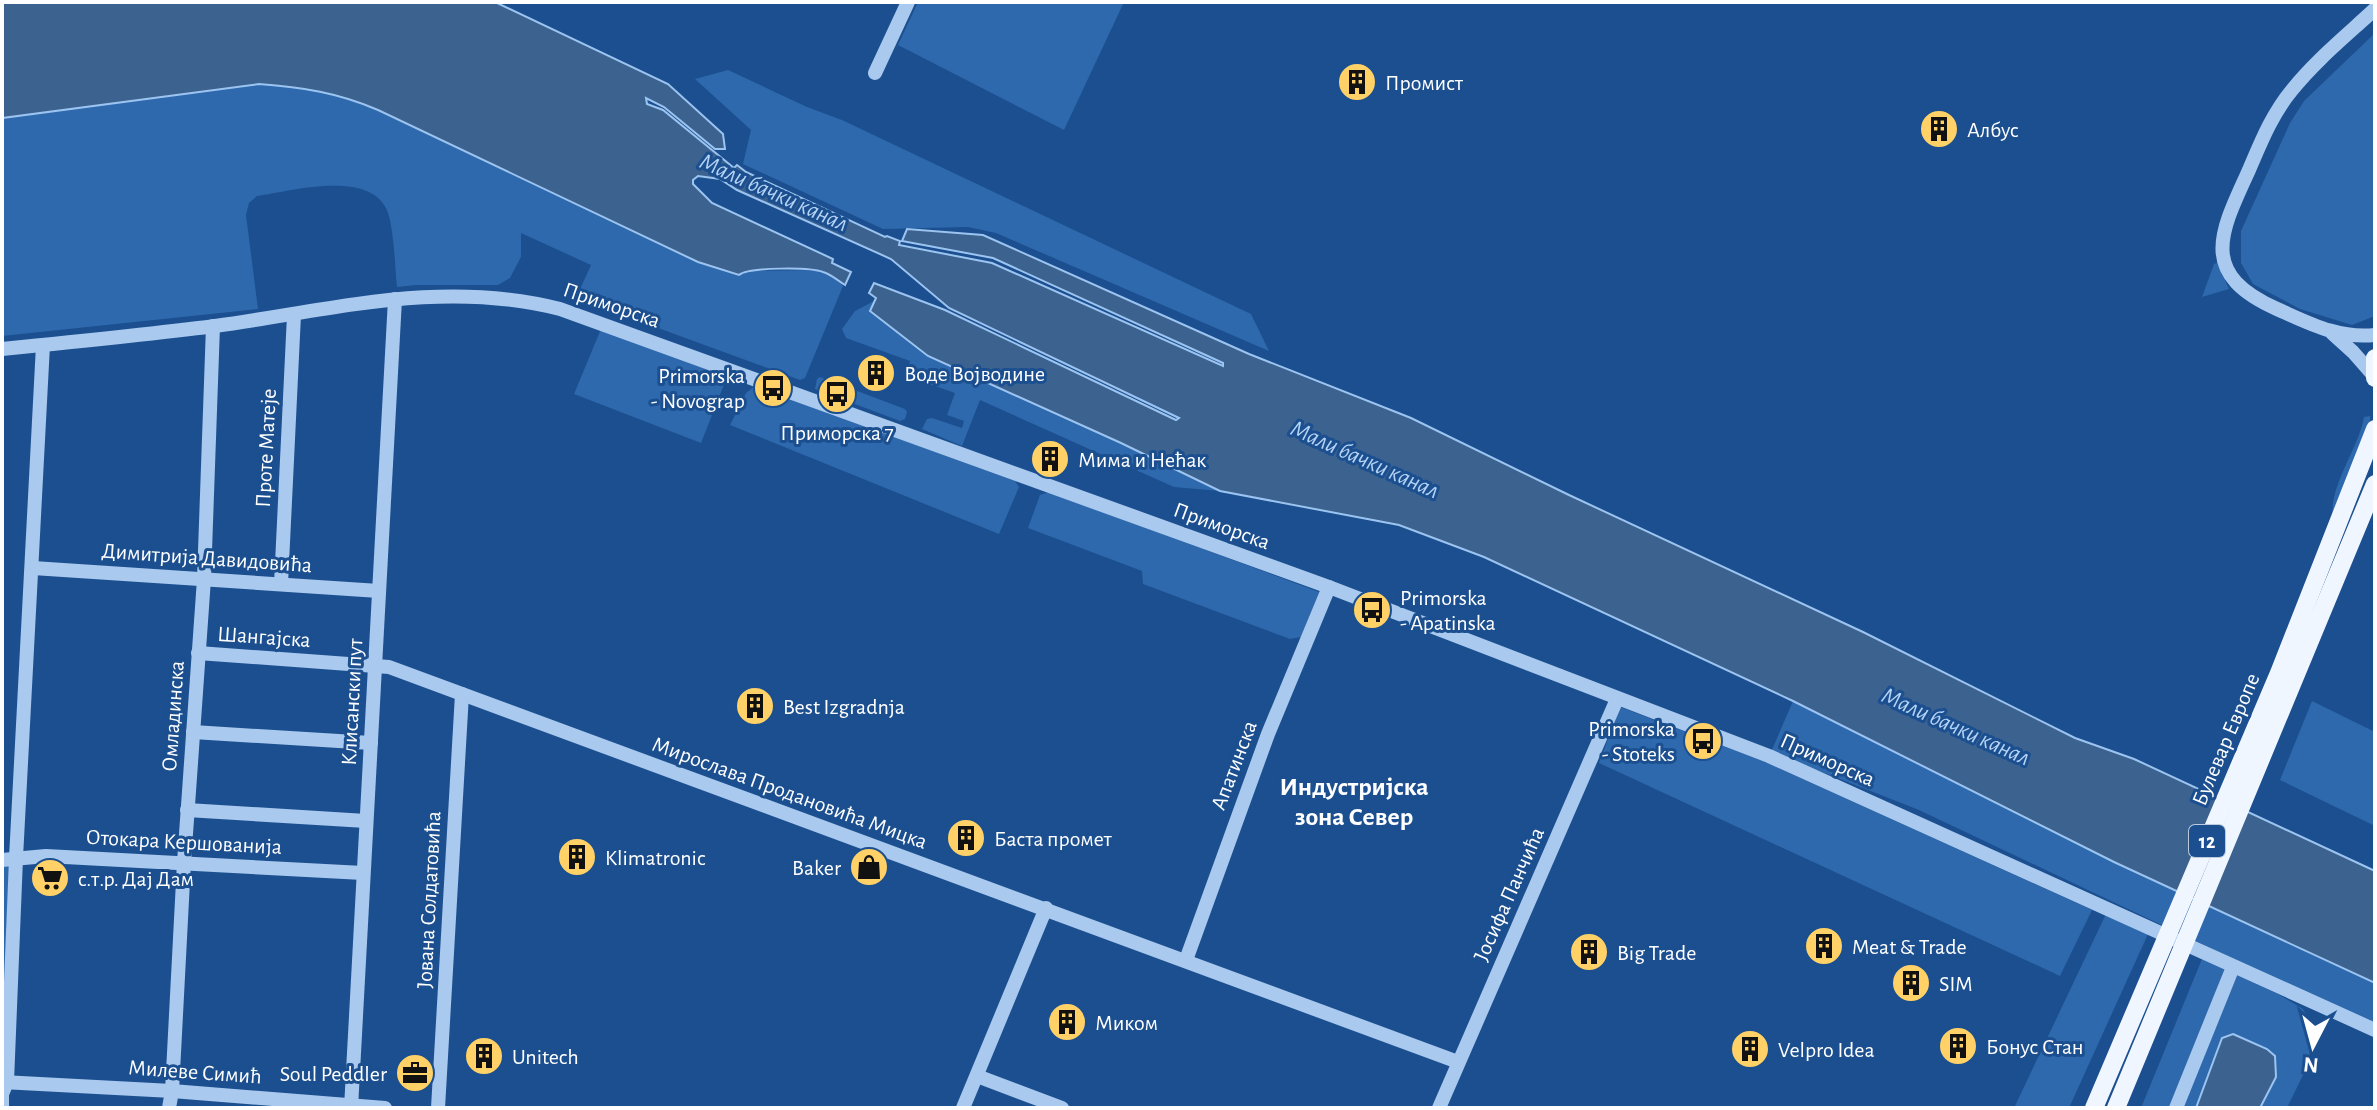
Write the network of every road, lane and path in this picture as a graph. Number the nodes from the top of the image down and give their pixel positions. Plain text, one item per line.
1 (908, 2) edge
2 (2375, 9) edge
3 (875, 73) dead end
4 (395, 299) junction
5 (294, 315) junction
6 (213, 326) junction
7 (2331, 333) junction
8 (2375, 335) edge
9 (43, 345) junction
10 (2, 349) edge
11 (2375, 358) edge
12 (2375, 377) edge
13 (2375, 429) edge
14 (2375, 484) edge
15 (33, 568) junction
16 (204, 579) junction
17 (281, 584) junction
18 (1329, 587) junction
19 (379, 591) junction
20 (198, 653) junction
21 (375, 666) junction
22 (2288, 676) junction
23 (462, 694) junction
24 (1617, 699) junction
25 (193, 732) junction
26 (371, 743) junction
27 (187, 810) junction
28 (366, 821) junction
29 (9, 859) edge
30 (184, 862) junction
31 (363, 873) junction
32 (1046, 908) junction
33 (1186, 960) junction
34 (2233, 967) junction
35 (2375, 1030) edge
36 (1458, 1062) junction
37 (977, 1076) junction
38 (3, 1088) edge
39 (172, 1091) junction
40 (352, 1106) edge
41 (2, 1108) edge
42 (169, 1108) edge
43 (385, 1108) edge
44 (438, 1108) edge
45 (963, 1108) edge
46 (1062, 1108) edge
47 (1439, 1108) edge
48 (2094, 1108) edge
49 (2116, 1108) edge
50 (2176, 1108) edge

1 - 3 street
2 - 7 street
4 - 5 street, Приморска
4 - 18 street, Приморска
4 - 19 street, Клисански пут
5 - 6 street, Приморска
5 - 17 street, Проте Матеје
6 - 9 street, Приморска
6 - 16 street, Омладинска
7 - 8 street
7 - 12 street
9 - 10 street, Приморска
9 - 15 street
11 - 12 main road
13 - 22 main road, Булевар Европе / 12
14 - 22 main road, Булевар Европе / 12
15 - 16 street, Димитрија Давидовића
15 - 29 street
16 - 17 street, Димитрија Давидовића
16 - 20 street, Омладинска
17 - 19 street, Димитрија Давидовића
18 - 24 street, Приморска
18 - 33 street, Апатинска
19 - 21 street, Клисански пут
20 - 21 street, Шангајска
20 - 25 street, Омладинска
21 - 23 street, Мирослава Продановића Мицка
21 - 26 street, Клисански пут
22 - 48 main road, Булевар Европе / 12
22 - 49 main road, Булевар Европе / 12
23 - 32 street, Мирослава Продановића Мицка
23 - 44 street, Јована Солдатовића
24 - 34 street, Приморска
24 - 36 street, Јосифа Панчића
25 - 26 street
25 - 27 street, Омладинска
26 - 28 street, Клисански пут
27 - 28 street
27 - 30 street, Омладинска
28 - 31 street, Клисански пут
29 - 30 street, Отокара Кершованија
29 - 38 street
30 - 31 street, Отокара Кершованија
30 - 39 street, Омладинска
31 - 40 street, Клисански пут
32 - 33 street, Мирослава Продановића Мицка
32 - 37 street
33 - 36 street, Мирослава Продановића Мицка
34 - 35 street, Приморска
34 - 50 street
36 - 47 street, Јосифа Панчића
37 - 45 street
37 - 46 street
38 - 39 street, Милеве Симић
38 - 41 street
39 - 40 street, Милеве Симић
39 - 42 street, Омладинска
40 - 43 street, Милеве Симић

